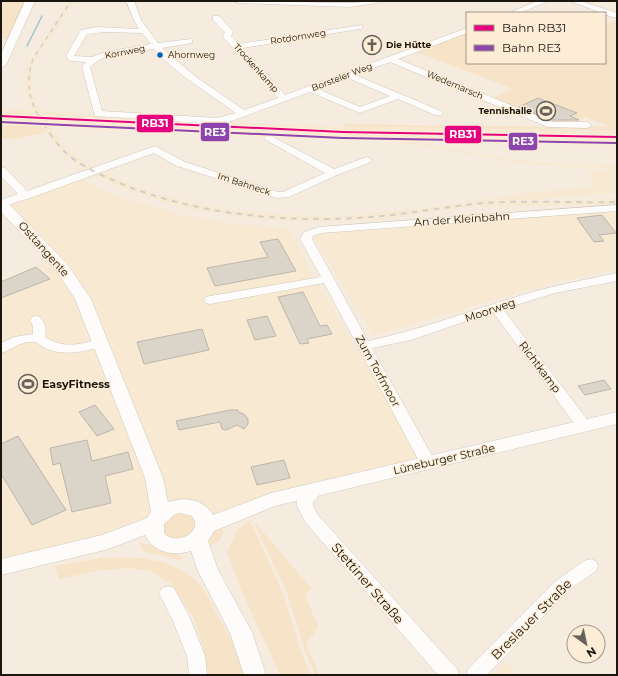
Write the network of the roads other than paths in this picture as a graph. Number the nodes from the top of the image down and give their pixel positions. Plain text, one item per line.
1 (30, 1) edge
2 (130, 1) edge
3 (238, 1) edge
4 (377, 1) edge
5 (544, 1) edge
6 (574, 1) edge
7 (297, 2) edge
8 (516, 12) edge
9 (615, 15) dead end
10 (216, 18) dead end
11 (359, 27) dead end
12 (466, 30) edge
13 (143, 31) junction
14 (189, 41) dead end
15 (154, 46) junction
16 (237, 47) junction
17 (391, 59) junction
18 (93, 60) junction
19 (1, 65) edge
20 (349, 75) junction
21 (311, 89) junction
22 (398, 96) junction
23 (284, 99) junction
24 (438, 112) dead end
25 (244, 114) junction
26 (217, 121) joint
27 (587, 125) dead end
28 (269, 138) dead end
29 (367, 160) dead end
30 (1, 170) edge
31 (333, 173) junction
32 (26, 196) junction
33 (1, 204) edge
34 (617, 208) edge
35 (308, 234) joint
36 (617, 277) edge
37 (328, 279) junction
38 (210, 300) dead end
39 (496, 308) junction
40 (36, 320) dead end
41 (38, 338) junction
42 (100, 343) junction
43 (364, 346) junction
44 (1, 349) edge
45 (617, 418) edge
46 (584, 426) junction
47 (428, 463) junction
48 (311, 495) junction
49 (162, 520) junction
50 (196, 531) junction
51 (1, 566) edge
52 (590, 566) dead end
53 (168, 593) dead end
54 (198, 675) edge
55 (255, 675) edge
56 (450, 675) edge
57 (475, 675) edge

1 - 19 main road
2 - 13 street
3 - 7 street
4 - 7 street
5 - 8 street
6 - 9 street
10 - 16 street, Trockenkamp
11 - 16 street, Rotdornweg
12 - 17 street, Borsteler Weg
13 - 15 street
13 - 18 street
14 - 15 street, Kornweg
15 - 18 street, Kornweg
15 - 25 street
16 - 23 street, Trockenkamp
17 - 20 street, Borsteler Weg
17 - 27 street, Wedemarsch
18 - 26 street, Kornweg
20 - 21 street, Borsteler Weg
20 - 22 street
21 - 22 street
21 - 23 street, Borsteler Weg
22 - 24 street
23 - 25 street, Borsteler Weg
25 - 26 street, Borsteler Weg
28 - 31 street
29 - 31 street, Im Bahneck
30 - 32 street
31 - 32 street, Im Bahneck
32 - 33 street
33 - 42 main road, Osttangente
34 - 35 street, An der Kleinbahn
35 - 37 street, Zum Torfmoor
36 - 39 street, Moorweg
37 - 38 street
37 - 43 street, Zum Torfmoor
39 - 43 street, Moorweg
39 - 46 street, Richtkamp
40 - 41 street
41 - 42 street
41 - 44 street
42 - 49 main road, Osttangente
43 - 47 street, Zum Torfmoor
45 - 46 main road, Lüneburger Straße
46 - 47 main road, Lüneburger Straße
47 - 48 main road, Lüneburger Straße
48 - 50 main road, Lüneburger Straße
48 - 56 street, Stettiner Straße
49 - 50 main road
49 - 50 main road
49 - 51 main road
50 - 55 main road
52 - 57 street, Breslauer Straße
53 - 54 street

